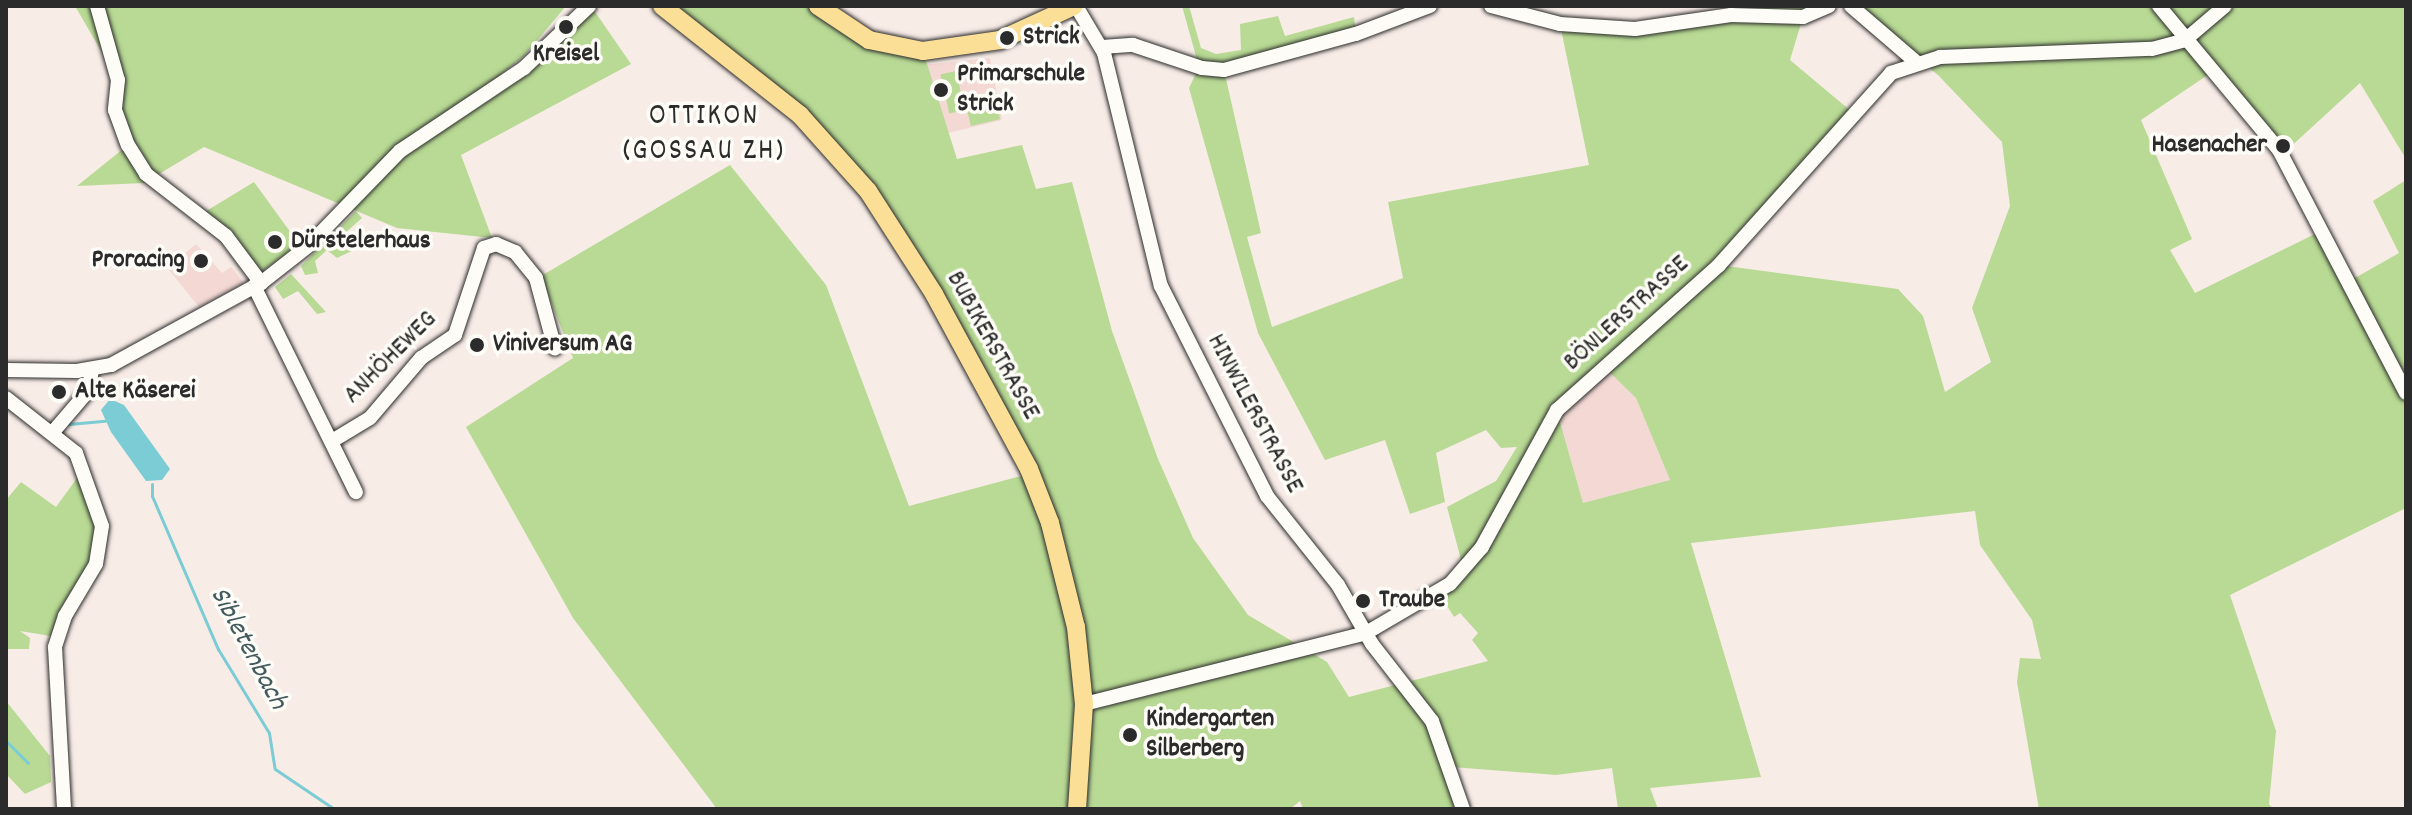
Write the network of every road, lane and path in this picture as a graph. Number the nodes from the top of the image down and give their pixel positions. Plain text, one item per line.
1 (97, 6) edge
2 (589, 6) edge
3 (662, 6) edge
4 (818, 6) edge
5 (1072, 6) edge
6 (1430, 6) edge
7 (1491, 6) edge
8 (1829, 6) edge
9 (1851, 6) edge
10 (2159, 6) edge
11 (2225, 6) edge
12 (2185, 40) junction
13 (1102, 47) junction
14 (1915, 61) junction
15 (257, 284) junction
16 (555, 349) dead end
17 (6, 370) edge
18 (92, 370) junction
19 (2406, 393) edge
20 (6, 398) edge
21 (53, 432) junction
22 (332, 441) junction
23 (356, 492) dead end
24 (1366, 633) junction
25 (1084, 704) junction
26 (64, 809) edge
27 (1077, 809) edge
28 (1463, 809) edge

1 - 15 street
2 - 15 street
3 - 25 main road, BUBIKERSTRASSE
4 - 5 main road
5 - 13 street, HINWILERSTRASSE
6 - 13 street
7 - 8 street
9 - 14 street
10 - 12 street
11 - 12 street
12 - 14 street
12 - 19 street
13 - 24 street, HINWILERSTRASSE
14 - 24 street, BÖNLERSTRASSE
15 - 18 street
15 - 22 street
16 - 22 street, ANHÖHEWEG
17 - 18 street
18 - 21 street
20 - 21 street
21 - 26 street
22 - 23 street
24 - 25 street, BÖNLERSTRASSE
24 - 28 street, HINWILERSTRASSE
25 - 27 main road, BUBIKERSTRASSE

